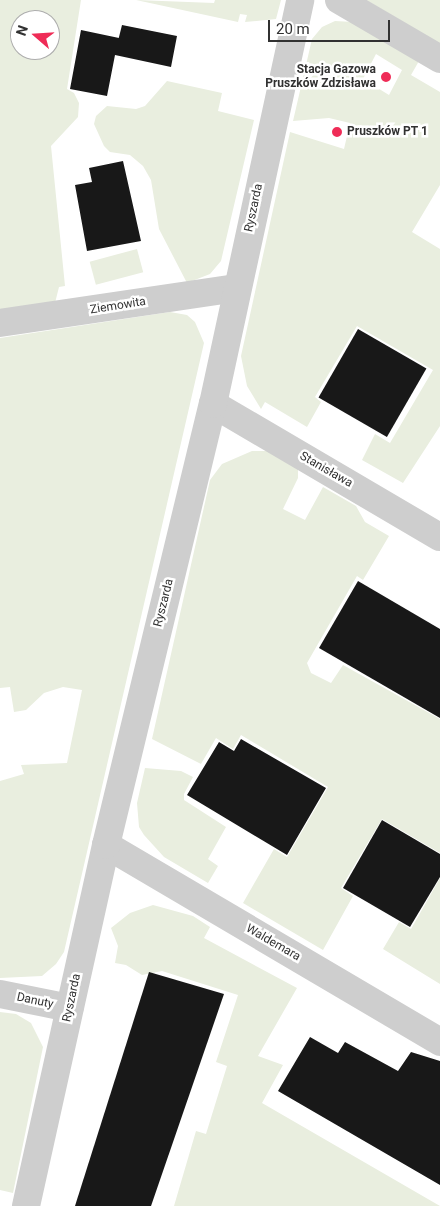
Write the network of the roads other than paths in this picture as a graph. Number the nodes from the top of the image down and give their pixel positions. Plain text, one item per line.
1 (300, 0) edge
2 (339, 0) edge
3 (440, 59) edge
4 (237, 288) junction
5 (0, 323) edge
6 (213, 404) junction
7 (440, 537) edge
8 (106, 845) junction
9 (0, 994) edge
10 (70, 1008) junction
11 (440, 1042) edge
12 (26, 1206) edge

1 - 4 street, Ryszarda
2 - 3 street
4 - 5 street, Ziemowita
4 - 6 street, Ryszarda
6 - 7 street, Stanisława
6 - 8 street, Ryszarda
8 - 10 street, Ryszarda
8 - 11 street, Waldemara
9 - 10 street, Danuty
10 - 12 street, Ryszarda

